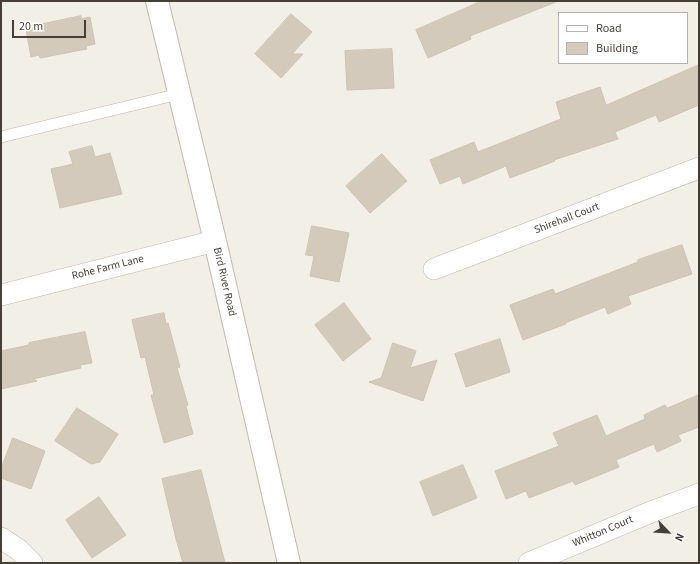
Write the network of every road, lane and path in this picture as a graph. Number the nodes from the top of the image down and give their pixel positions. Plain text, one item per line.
1 (157, 1) edge
2 (180, 94) junction
3 (1, 137) edge
4 (699, 168) edge
5 (215, 241) junction
6 (434, 269) dead end
7 (1, 295) edge
8 (699, 494) edge
9 (1, 538) edge
10 (32, 563) edge
11 (289, 563) edge
12 (529, 563) edge

1 - 2 street, Bird River Road
2 - 3 lane
2 - 5 street, Bird River Road
4 - 6 street, Shirehall Court
5 - 7 street, Rohe Farm Lane
5 - 11 street, Bird River Road
8 - 12 street, Whitton Court
9 - 10 street

